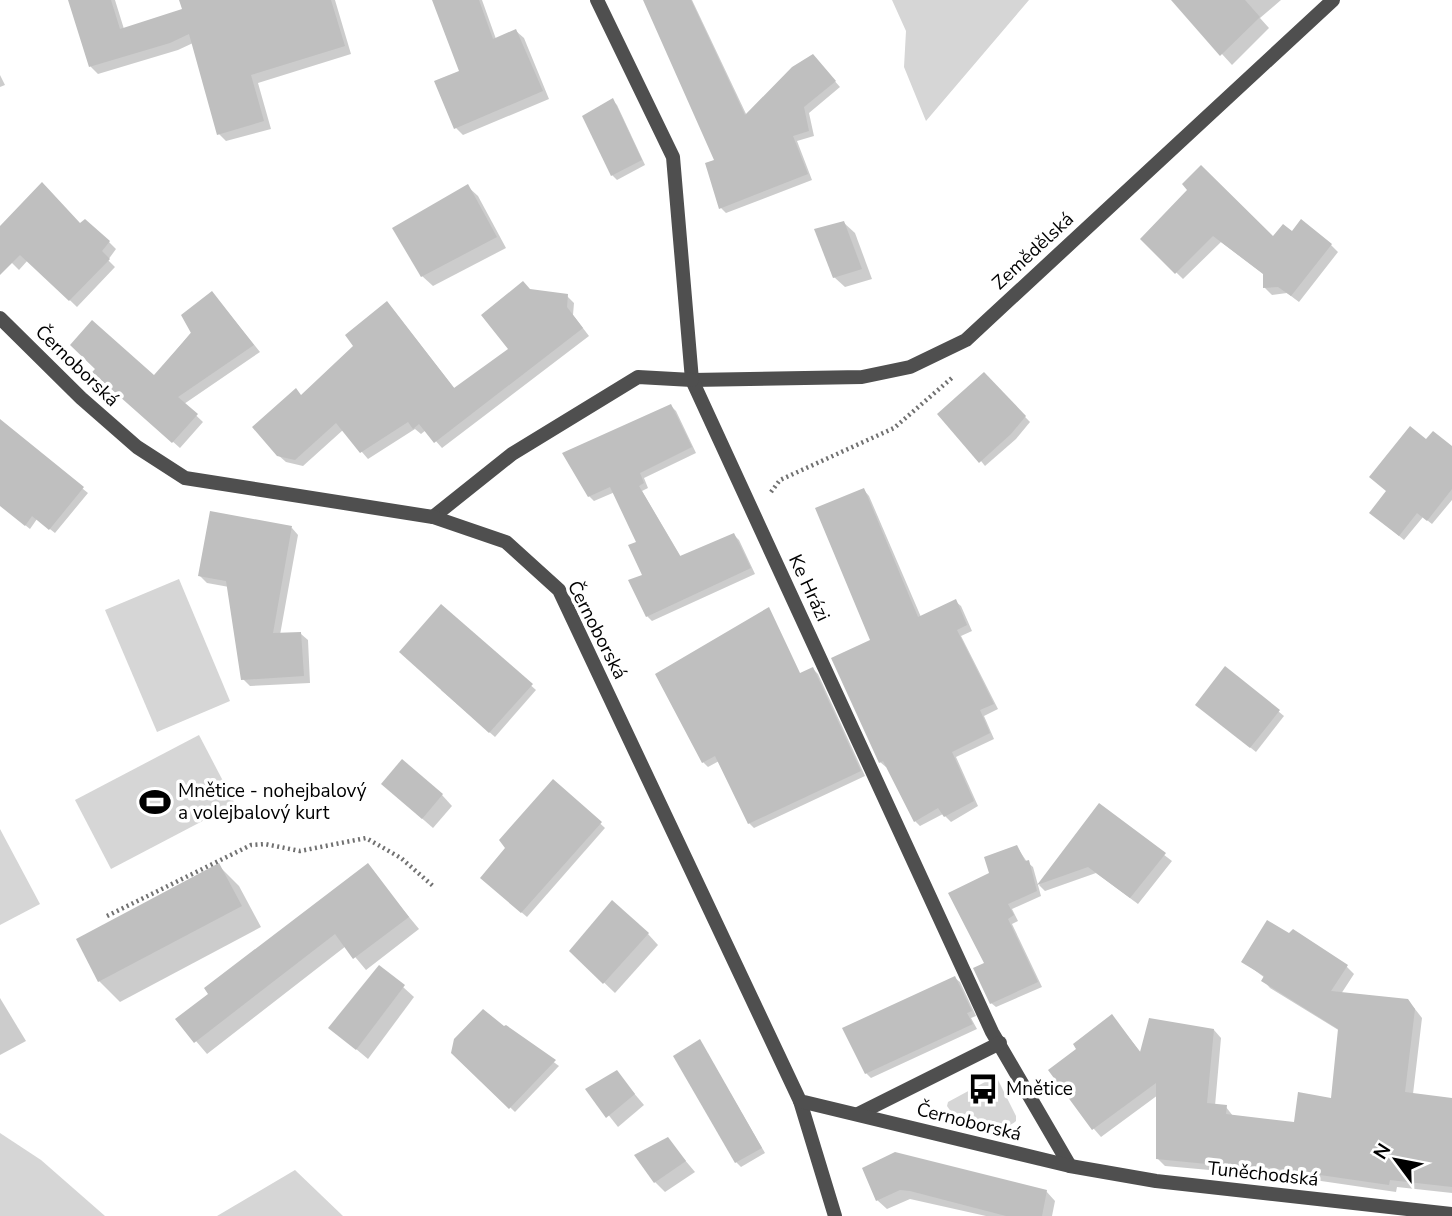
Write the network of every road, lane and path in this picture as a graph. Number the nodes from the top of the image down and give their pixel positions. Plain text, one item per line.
1 (597, 0) edge
2 (1333, 0) edge
3 (0, 318) edge
4 (960, 371) dead end
5 (692, 380) junction
6 (750, 506) junction
7 (433, 517) junction
8 (433, 886) dead end
9 (107, 916) dead end
10 (1000, 1043) junction
11 (800, 1101) junction
12 (858, 1114) junction
13 (1070, 1166) junction
14 (1452, 1214) edge
15 (835, 1216) edge

1 - 5 street, Ke Hrázi
2 - 5 street, Zemědělská
3 - 7 street, Černoborská
4 - 6 path
5 - 6 street, Ke Hrázi
5 - 7 street, Zemědělská
6 - 10 street, Ke Hrázi
7 - 11 street, Černoborská
8 - 9 path
10 - 12 street, Černoborská
10 - 13 street, Ke Hrázi
11 - 12 street, Černoborská
11 - 15 street
12 - 13 street, Černoborská
13 - 14 street, Tuněchodská

